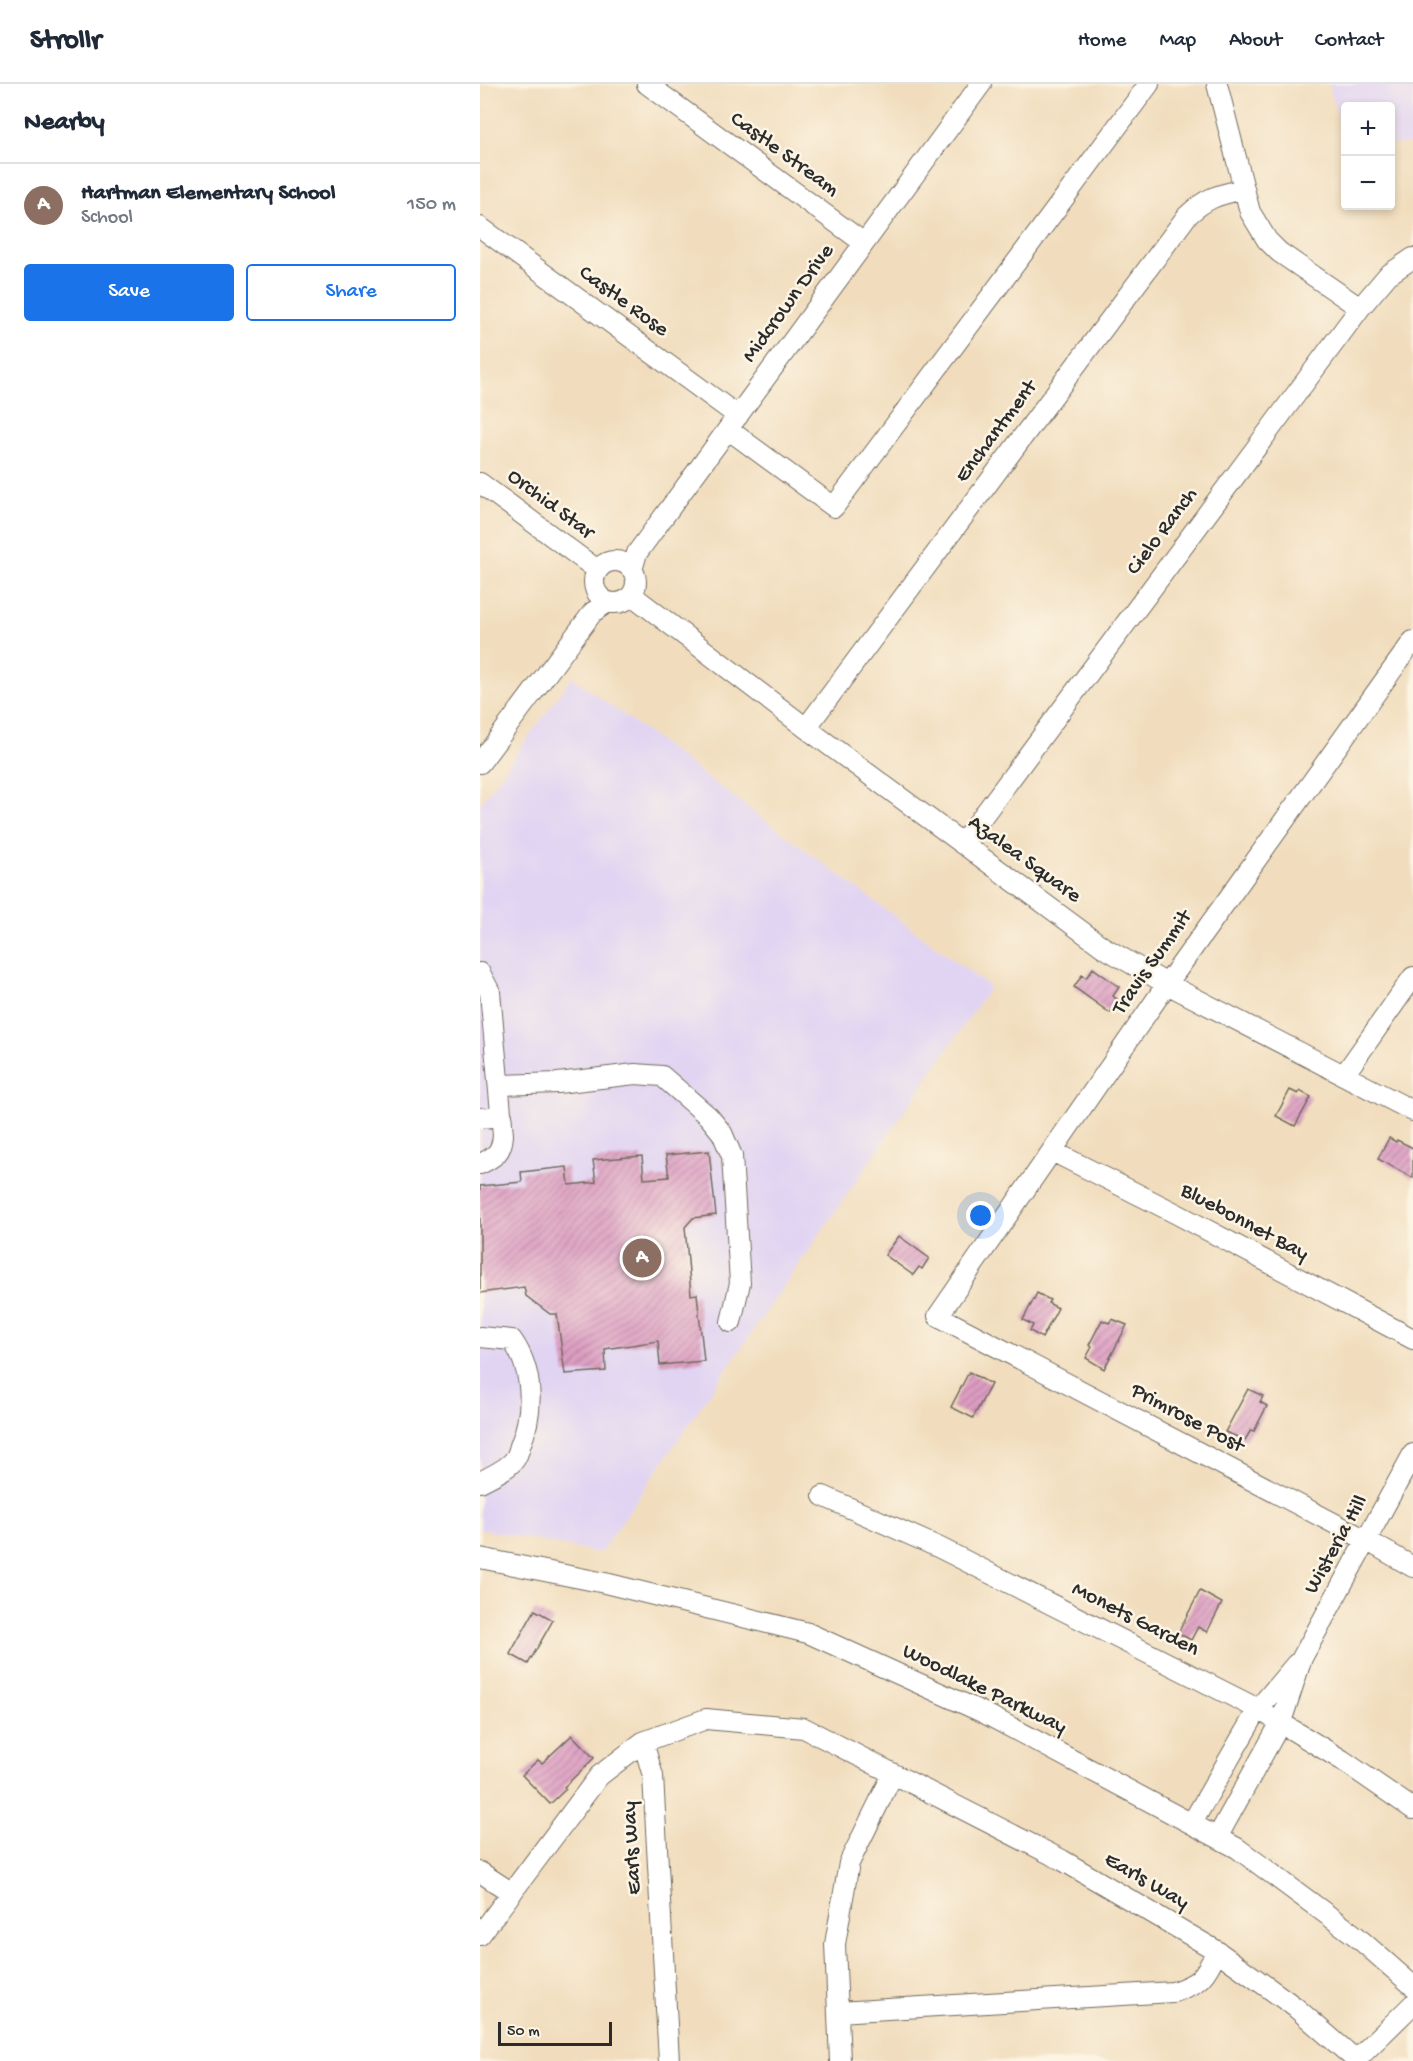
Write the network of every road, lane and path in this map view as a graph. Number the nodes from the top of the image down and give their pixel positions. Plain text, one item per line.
1 (647, 84) edge
2 (981, 84) edge
3 (1149, 84) edge
4 (1217, 84) edge
5 (1244, 189) junction
6 (480, 227) edge
7 (864, 243) junction
8 (1413, 258) edge
9 (1360, 308) junction
10 (734, 423) junction
11 (480, 483) edge
12 (615, 582) junction
13 (1413, 641) edge
14 (806, 728) junction
15 (487, 740) edge
16 (480, 763) edge
17 (962, 844) junction
18 (480, 973) edge
19 (1413, 977) edge
20 (1167, 984) junction
21 (1344, 1076) junction
22 (499, 1085) junction
23 (1413, 1111) edge
24 (502, 1116) junction
25 (480, 1118) edge
26 (1052, 1151) junction
27 (480, 1164) edge
28 (938, 1316) joint
29 (731, 1322) dead end
30 (480, 1337) edge
31 (1413, 1339) edge
32 (1413, 1454) edge
33 (480, 1482) edge
34 (823, 1496) dead end
35 (1366, 1540) junction
36 (480, 1558) edge
37 (1413, 1567) edge
38 (1302, 1658) junction
39 (1258, 1709) junction
40 (1281, 1722) junction
41 (643, 1742) junction
42 (893, 1774) junction
43 (1413, 1809) edge
44 (1192, 1823) junction
45 (1218, 1836) junction
46 (480, 1872) edge
47 (512, 1893) junction
48 (480, 1935) edge
49 (1217, 1951) junction
50 (1413, 1986) edge
51 (1413, 2004) edge
52 (838, 2012) junction
53 (669, 2061) edge
54 (840, 2061) edge
55 (1356, 2061) edge

1 - 7 street, Castle Stream
2 - 7 street, Midcrown Drive
3 - 10 street, Castle Rose
4 - 5 street
5 - 9 street
5 - 14 street, Enchantment
6 - 10 street, Castle Rose
7 - 10 street, Midcrown Drive
8 - 9 street, Cielo Ranch
9 - 17 street, Cielo Ranch
10 - 12 street, Midcrown Drive
11 - 12 street, Orchid Star
12 - 14 street, Azalea Square
12 - 15 street, Midcrown Drive
13 - 20 street, Travis Summit
14 - 17 street, Azalea Square
15 - 16 street, Midcrown Drive
17 - 20 street, Azalea Square
18 - 22 street
19 - 21 street
20 - 21 street, Azalea Square
20 - 26 street, Travis Summit
21 - 23 street, Azalea Square
22 - 24 street
22 - 29 street
24 - 25 street
24 - 27 street
26 - 28 street, Travis Summit
26 - 31 street, Bluebonnet Bay
28 - 35 street, Primrose Post
30 - 33 street
32 - 35 street, Wisteria Hill
34 - 39 street, Monets Garden
35 - 37 street, Primrose Post
35 - 38 street, Wisteria Hill
36 - 44 street, Woodlake Parkway
38 - 39 street, Wisteria Hill
38 - 40 street, Wisteria Hill
39 - 40 street, Monets Garden
39 - 44 street, Wisteria Hill
40 - 43 street, Monets Garden
40 - 45 street, Wisteria Hill
41 - 42 street, Earls Way
41 - 47 street, Earls Way
41 - 53 street, Earls Way
42 - 49 street, Earls Way
42 - 52 street
44 - 45 street, Woodlake Parkway
45 - 50 street, Woodlake Parkway
46 - 47 street
47 - 48 street, Earls Way
49 - 52 street
49 - 55 street, Earls Way
51 - 55 street, Earls Way
52 - 54 street

